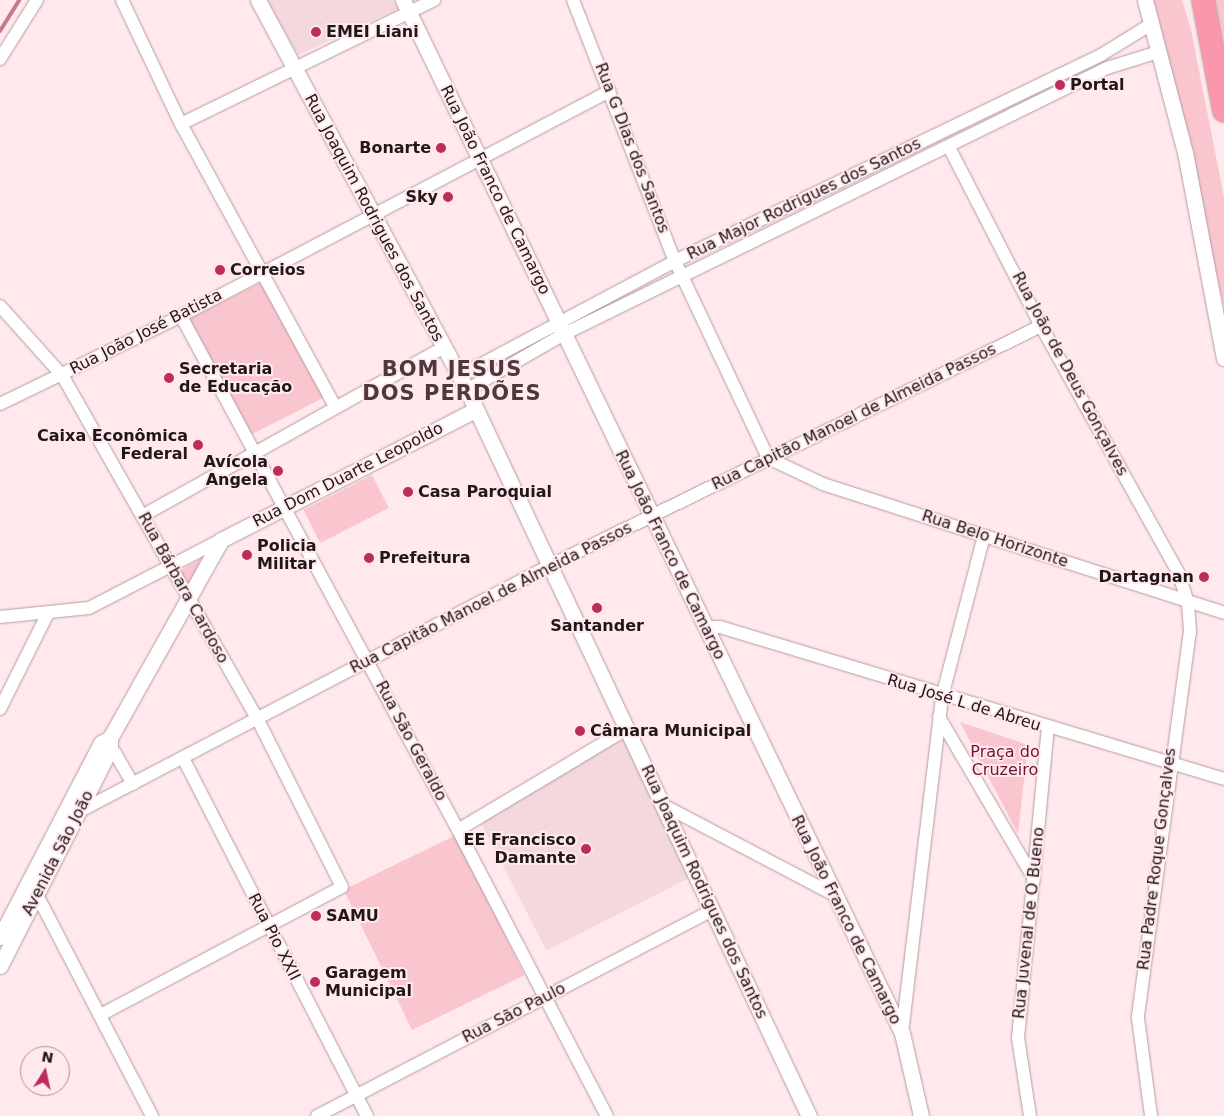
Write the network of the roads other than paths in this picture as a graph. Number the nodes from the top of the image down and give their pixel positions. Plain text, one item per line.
1 (37, 0) edge
2 (122, 0) edge
3 (258, 0) edge
4 (434, 0) edge
5 (1145, 0) edge
6 (1188, 0) edge
7 (1202, 0) edge
8 (574, 1) edge
9 (406, 6) edge
10 (1150, 25) junction
11 (1158, 52) junction
12 (1101, 55) junction
13 (0, 59) edge
14 (1215, 63) junction
15 (292, 66) junction
16 (1108, 68) junction
17 (610, 91) junction
18 (1007, 100) junction
19 (1224, 111) edge
20 (1013, 114) junction
21 (182, 124) junction
22 (949, 147) junction
23 (480, 156) junction
24 (369, 214) junction
25 (675, 261) junction
26 (261, 272) junction
27 (683, 276) junction
28 (0, 306) edge
29 (181, 316) junction
30 (1041, 326) junction
31 (562, 329) junction
32 (444, 347) junction
33 (1224, 358) edge
34 (62, 375) junction
35 (459, 376) junction
36 (467, 390) junction
37 (0, 404) edge
38 (335, 406) junction
39 (475, 410) junction
40 (255, 452) junction
41 (768, 458) junction
42 (285, 507) junction
43 (142, 516) junction
44 (650, 516) junction
45 (984, 536) junction
46 (221, 540) junction
47 (550, 566) junction
48 (170, 570) junction
49 (188, 598) junction
50 (1188, 602) junction
51 (1224, 613) edge
52 (47, 615) junction
53 (0, 617) edge
54 (704, 627) junction
55 (368, 661) junction
56 (942, 698) junction
57 (0, 709) edge
58 (939, 717) junction
59 (257, 718) junction
60 (628, 729) junction
61 (1048, 729) junction
62 (107, 743) junction
63 (182, 758) junction
64 (1168, 764) junction
65 (1224, 779) edge
66 (133, 784) junction
67 (665, 806) junction
68 (80, 811) junction
69 (458, 830) junction
70 (1034, 879) junction
71 (31, 891) junction
72 (831, 893) junction
73 (712, 910) junction
74 (269, 928) junction
75 (0, 937) edge
76 (0, 966) edge
77 (544, 997) junction
78 (100, 1015) junction
79 (902, 1033) junction
80 (356, 1095) junction
81 (152, 1116) edge
82 (317, 1116) edge
83 (367, 1116) edge
84 (607, 1116) edge
85 (807, 1116) edge
86 (920, 1116) edge
87 (1030, 1116) edge
88 (1151, 1116) edge

1 - 13 street
2 - 21 street
3 - 15 street, Rua Joaquim Rodrigues dos Santos
4 - 9 street
5 - 10 street
6 - 14 highway
7 - 14 highway
8 - 17 street, Rua G Dias dos Santos
9 - 15 street
9 - 23 street, Rua João Franco de Camargo
10 - 11 street
10 - 12 street, Rua Major Rodrigues dos Santos
11 - 16 street, Rua Major Rodrigues dos Santos
11 - 33 street
12 - 16 street
12 - 18 street, Rua Major Rodrigues dos Santos
14 - 19 highway
15 - 21 street
15 - 24 street, Rua Joaquim Rodrigues dos Santos
16 - 20 street, Rua Major Rodrigues dos Santos
17 - 23 street, Rua João José Batista
17 - 25 street, Rua G Dias dos Santos
18 - 20 street
18 - 25 street, Rua Major Rodrigues dos Santos
20 - 22 street, Rua Major Rodrigues dos Santos
21 - 26 street
22 - 27 street, Rua Major Rodrigues dos Santos
22 - 30 street, Rua João de Deus Gonçalves
23 - 24 street, Rua João José Batista
23 - 31 street, Rua João Franco de Camargo
24 - 26 street, Rua João José Batista
24 - 32 street, Rua Joaquim Rodrigues dos Santos
25 - 27 street, Rua G Dias dos Santos
25 - 31 street, Rua Major Rodrigues dos Santos
26 - 29 street, Rua João José Batista
26 - 38 street
27 - 31 street, Rua Major Rodrigues dos Santos
27 - 41 street, Rua G Dias dos Santos
28 - 34 street, Rua Bárbara Cardoso
29 - 34 street, Rua João José Batista
29 - 40 street, Rua São Geraldo
30 - 41 street, Rua Capitão Manoel de Almeida Passos
30 - 50 street, Rua João de Deus Gonçalves
31 - 35 street, Rua Major Rodrigues dos Santos
31 - 36 street, Rua Major Rodrigues dos Santos
31 - 44 street, Rua João Franco de Camargo
32 - 35 street, Rua Joaquim Rodrigues dos Santos
32 - 38 street
34 - 37 street, Rua João José Batista
34 - 43 street, Rua Bárbara Cardoso
35 - 36 street, Rua Joaquim Rodrigues dos Santos
36 - 39 street, Rua Joaquim Rodrigues dos Santos
38 - 40 street
39 - 42 street, Rua Dom Duarte Leopoldo
39 - 47 street, Rua Joaquim Rodrigues dos Santos
40 - 42 street, Rua São Geraldo
40 - 43 street
41 - 44 street, Rua Capitão Manoel de Almeida Passos
41 - 45 street, Rua Belo Horizonte
42 - 46 street, Rua Dom Duarte Leopoldo
42 - 55 street, Rua São Geraldo
43 - 48 street, Rua Bárbara Cardoso
44 - 47 street, Rua Capitão Manoel de Almeida Passos
44 - 54 street, Rua João Franco de Camargo
45 - 50 street, Rua Belo Horizonte
45 - 56 street
46 - 48 street
46 - 49 street, Avenida São João
47 - 55 street, Rua Capitão Manoel de Almeida Passos
47 - 60 street, Rua Joaquim Rodrigues dos Santos
48 - 49 street, Rua Bárbara Cardoso
48 - 52 street
49 - 59 street, Rua Bárbara Cardoso
49 - 62 street, Avenida São João
50 - 51 street, Rua Belo Horizonte
50 - 64 street, Rua Padre Roque Gonçalves
52 - 53 street
52 - 57 street
54 - 56 street, Rua José L de Abreu
54 - 72 street, Rua João Franco de Camargo
55 - 59 street, Rua Capitão Manoel de Almeida Passos
55 - 69 street, Rua São Geraldo
56 - 58 street
56 - 61 street, Rua José L de Abreu
58 - 70 street
58 - 79 street
59 - 63 street, Rua Capitão Manoel de Almeida Passos
59 - 74 street, Rua Bárbara Cardoso
60 - 67 street, Rua Joaquim Rodrigues dos Santos
60 - 69 street
61 - 64 street, Rua José L de Abreu
61 - 70 street, Rua Juvenal de O Bueno
62 - 66 street
62 - 68 street, Avenida São João
62 - 71 street, Avenida São João
63 - 66 street, Rua Capitão Manoel de Almeida Passos
63 - 74 street, Rua Pio XXII
64 - 65 street, Rua José L de Abreu
64 - 88 street, Rua Padre Roque Gonçalves
66 - 68 street, Rua Capitão Manoel de Almeida Passos
67 - 72 street
67 - 73 street, Rua Joaquim Rodrigues dos Santos
68 - 71 street, Avenida São João
69 - 77 street, Rua São Geraldo
70 - 87 street, Rua Juvenal de O Bueno
71 - 75 street, Avenida São João
71 - 76 street, Avenida São João
71 - 78 street
72 - 79 street, Rua João Franco de Camargo
73 - 77 street, Rua São Paulo
73 - 85 street, Rua Joaquim Rodrigues dos Santos
74 - 78 street
74 - 80 street, Rua Pio XXII
77 - 80 street, Rua São Paulo
77 - 84 street, Rua São Geraldo
78 - 81 street
79 - 86 street, Rua João Franco de Camargo
80 - 82 street, Rua São Paulo
80 - 83 street, Rua Pio XXII

